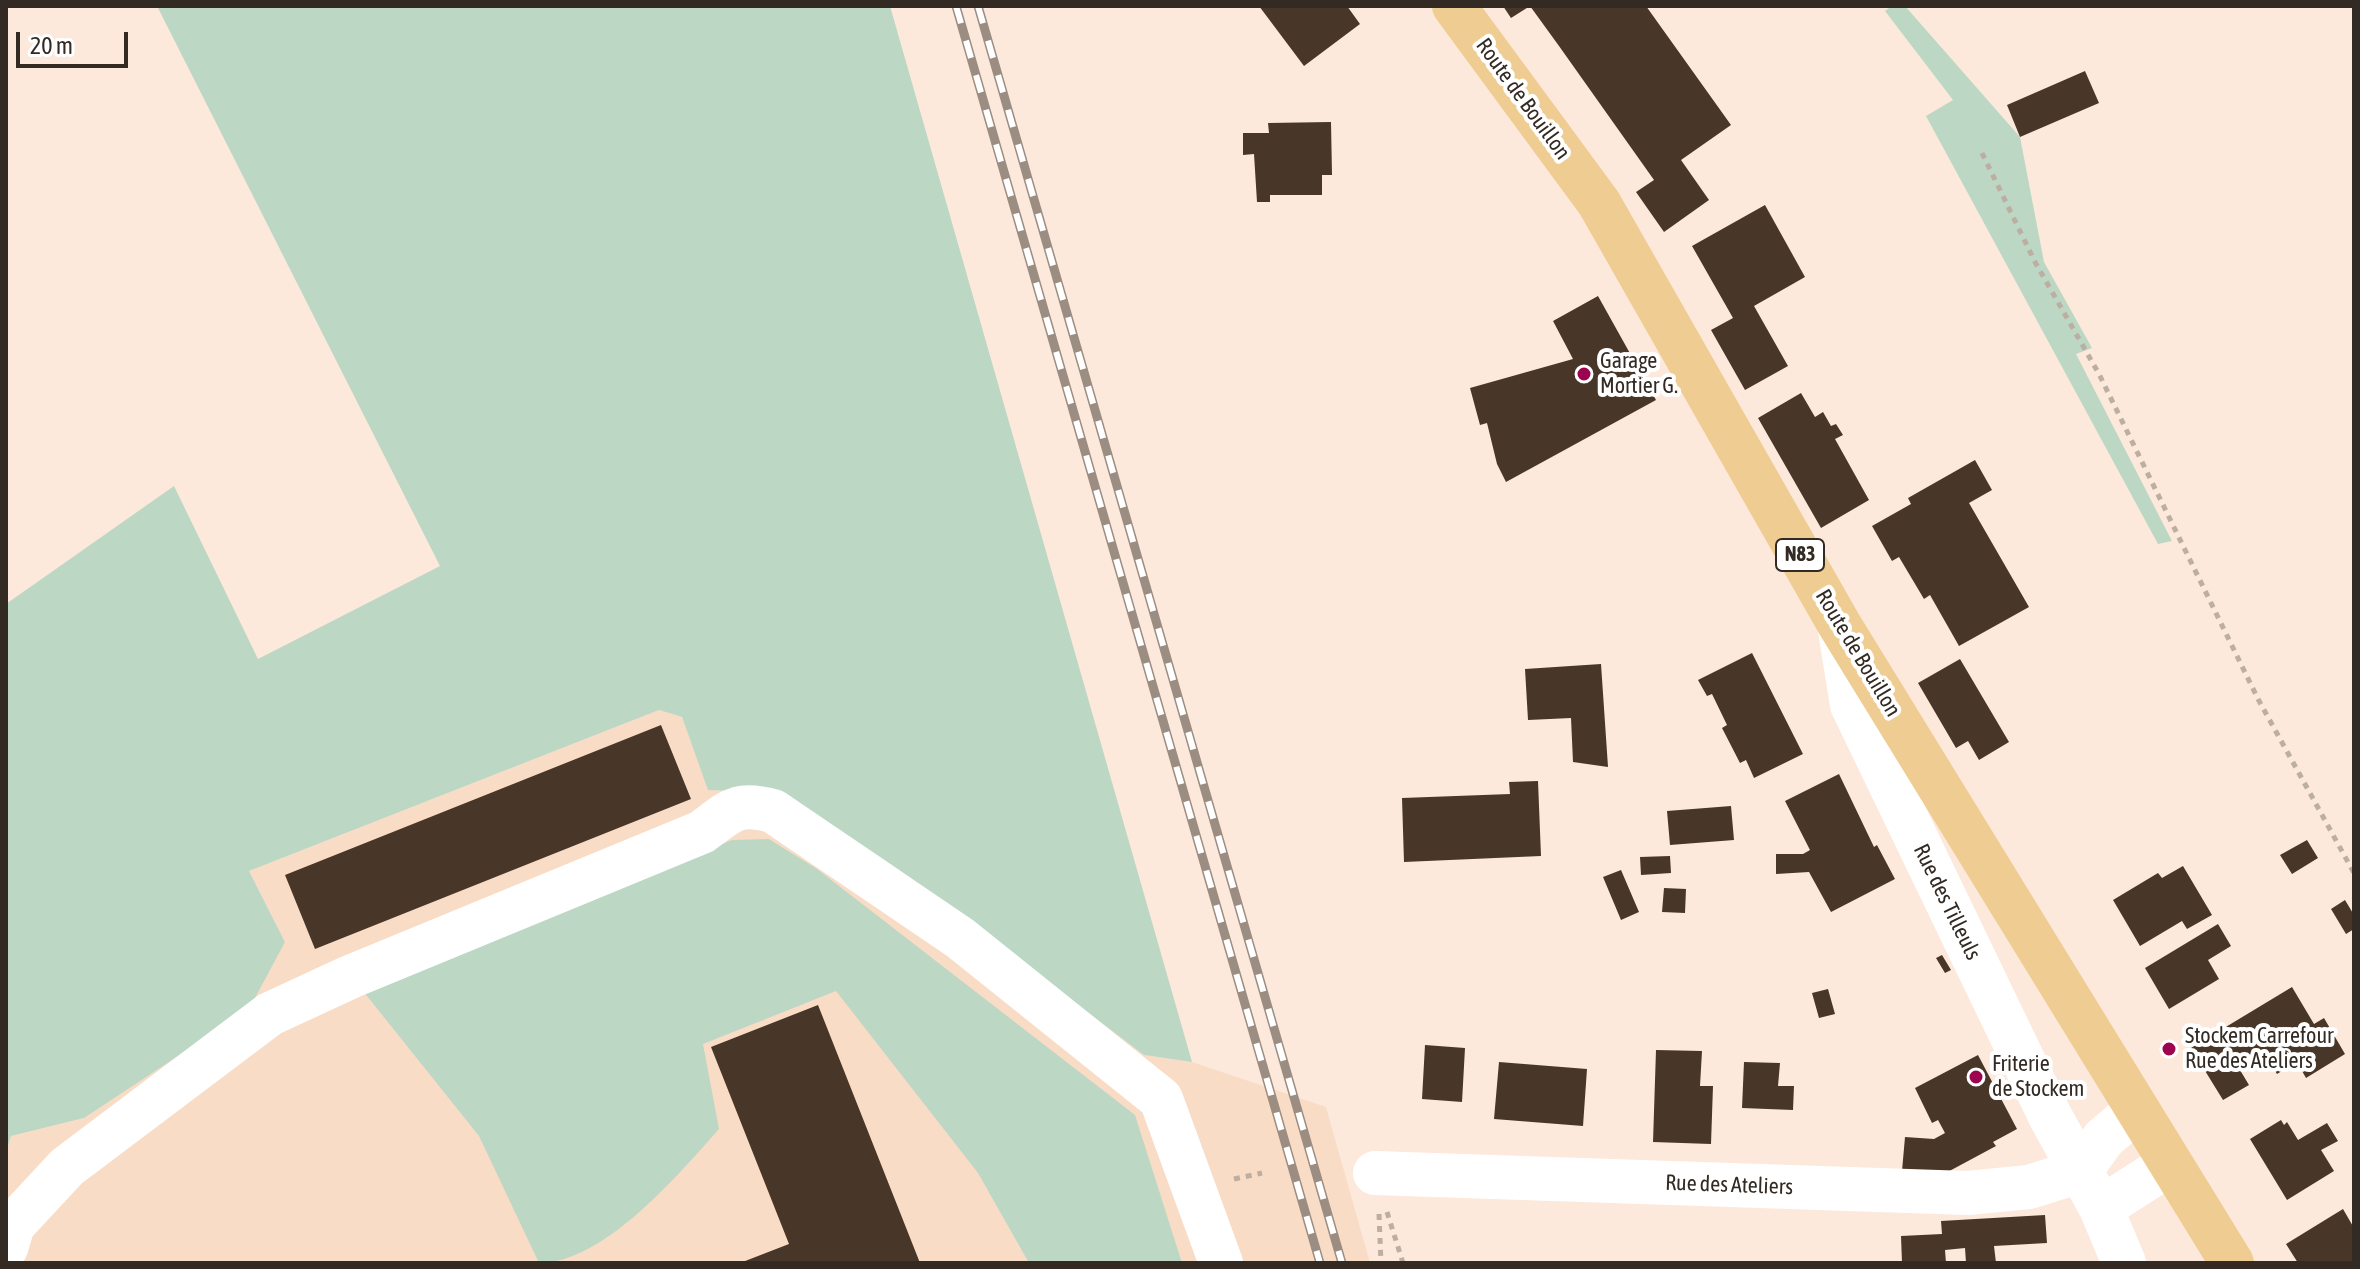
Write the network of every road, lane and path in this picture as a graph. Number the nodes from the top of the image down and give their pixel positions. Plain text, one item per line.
1 (1454, 6) edge
2 (1982, 153) dead end
3 (1839, 624) junction
4 (2354, 873) edge
5 (2137, 1110) junction
6 (2170, 1164) junction
7 (1375, 1173) joint
8 (2090, 1189) junction
9 (6, 1248) edge
10 (1221, 1263) edge
11 (1381, 1263) edge
12 (2124, 1263) edge
13 (2232, 1263) edge

1 - 3 main road, Route de Bouillon / N83
2 - 4 path
3 - 5 main road, Route de Bouillon / N83
3 - 8 street, Rue des Tilleuls
5 - 6 main road, Route de Bouillon / N83
5 - 8 street
6 - 8 street
6 - 13 main road, Route de Bouillon / N83
7 - 8 street, Rue des Ateliers
7 - 11 path
8 - 12 street, Rue des Tilleuls
9 - 10 street

